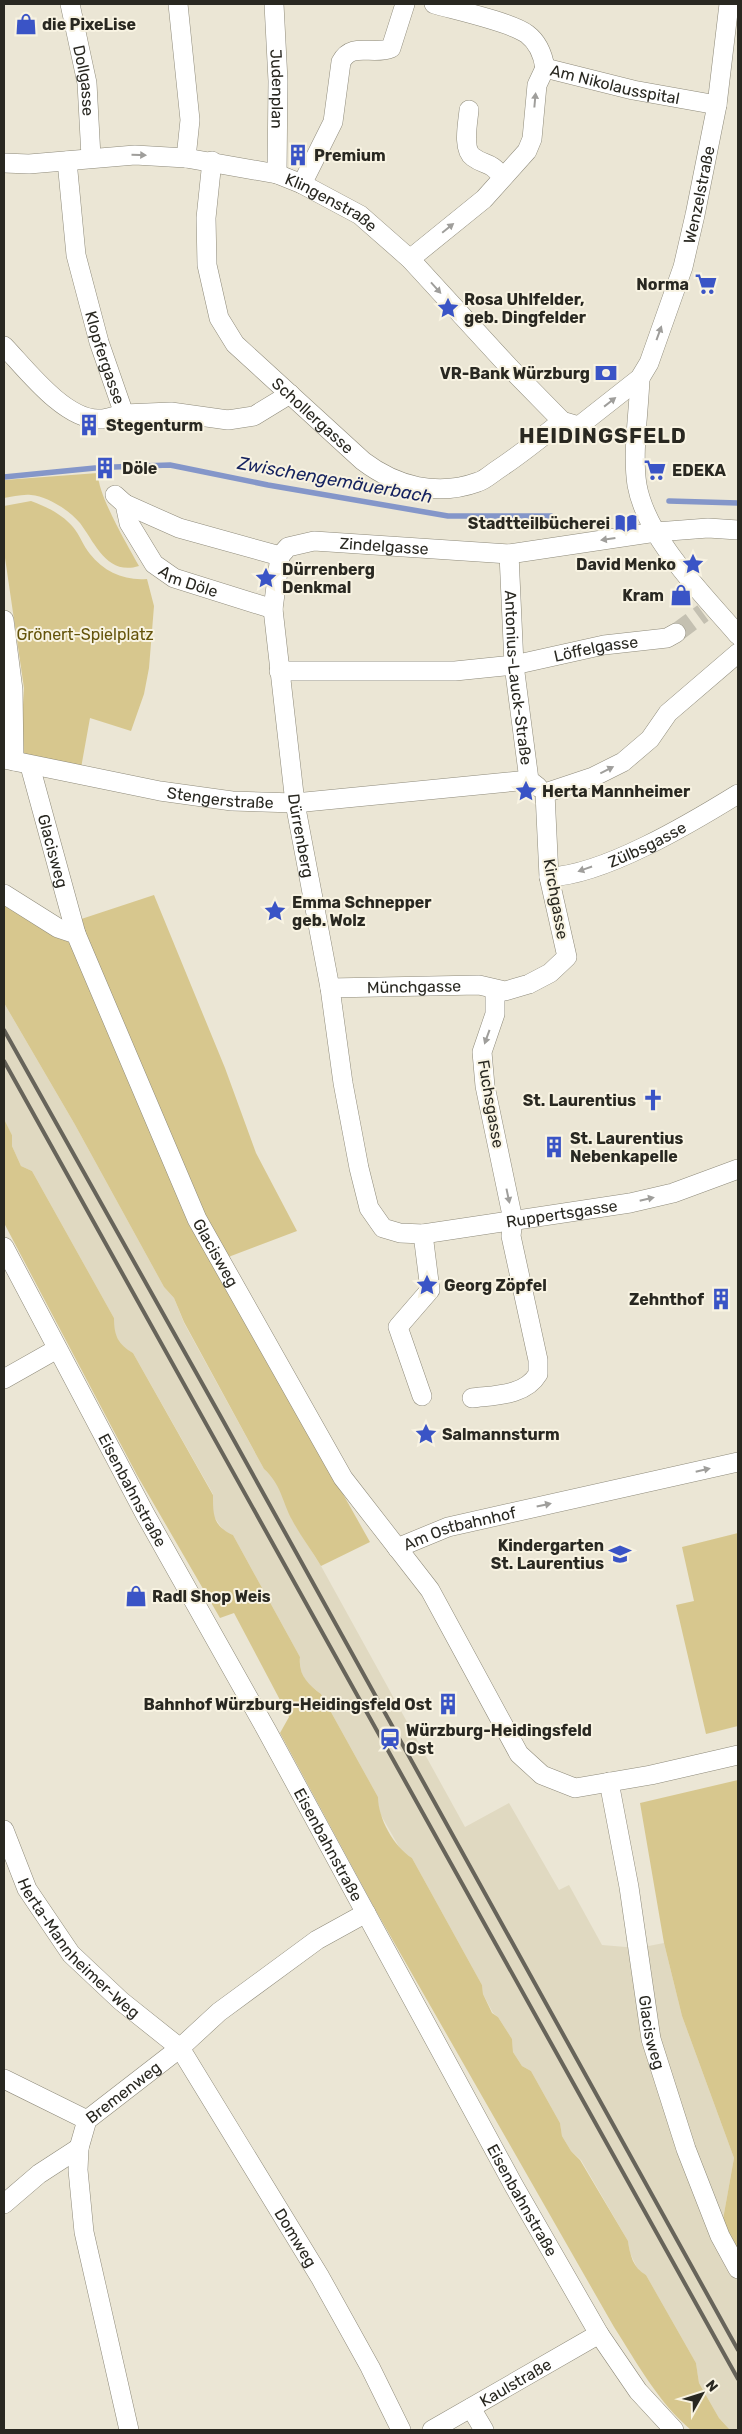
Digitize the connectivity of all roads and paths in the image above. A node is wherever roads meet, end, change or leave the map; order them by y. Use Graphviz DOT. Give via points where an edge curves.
graph roads {
  1 [pos="70,4"];
  2 [pos="178,4"];
  3 [pos="274,4"];
  4 [pos="404,4"];
  5 [pos="434,4"];
  6 [pos="730,4"];
  7 [pos="545,68"];
  8 [pos="729,81"];
  9 [pos="717,105"];
  10 [pos="468,110"];
  11 [pos="90,157"];
  12 [pos="186,158"];
  13 [pos="66,161"];
  14 [pos="212,161"];
  15 [pos="4,163"];
  16 [pos="277,174"];
  17 [pos="502,177"];
  18 [pos="302,184"];
  19 [pos="410,259"];
  20 [pos="4,346"];
  21 [pos="640,378"];
  22 [pos="290,394"];
  23 [pos="124,414"];
  24 [pos="570,423"];
  25 [pos="738,530"];
  26 [pos="656,532"];
  27 [pos="509,554"];
  28 [pos="280,556"];
  29 [pos="273,609"];
  30 [pos="4,620"];
  31 [pos="676,633"];
  32 [pos="738,636"];
  33 [pos="738,653"];
  34 [pos="514,665"];
  35 [pos="279,670"];
  36 [pos="16,762"];
  37 [pos="529,780"];
  38 [pos="545,793"];
  39 [pos="738,794"];
  40 [pos="296,803"];
  41 [pos="549,877"];
  42 [pos="4,894"];
  43 [pos="76,934"];
  44 [pos="330,988"];
  45 [pos="495,990"];
  46 [pos="738,1170"];
  47 [pos="513,1220"];
  48 [pos="383,1228"];
  49 [pos="423,1234"];
  50 [pos="4,1246"];
  51 [pos="57,1348"];
  52 [pos="4,1379"];
  53 [pos="422,1396"];
  54 [pos="472,1398"];
  55 [pos="738,1462"];
  56 [pos="397,1548"];
  57 [pos="738,1755"];
  58 [pos="609,1782"];
  59 [pos="4,1830"];
  60 [pos="366,1913"];
  61 [pos="180,2048"];
  62 [pos="4,2079"];
  63 [pos="87,2120"];
  64 [pos="79,2148"];
  65 [pos="4,2204"];
  66 [pos="738,2269"];
  67 [pos="599,2334"];
  68 [pos="471,2408"];
  69 [pos="129,2430"];
  70 [pos="401,2430"];
  71 [pos="432,2430"];
  72 [pos="484,2430"];
  73 [pos="674,2430"];
  1 -- 11 [label="street, Dollgasse" via="87,83"];
  2 -- 12 [label="street" via="190,120"];
  3 -- 16 [label="street, Judenplan" via="278,81"];
  4 -- 18 [label="street" via="391,48 384,51 357,50 345,55 341,62 333,122"];
  5 -- 7 [label="street" via="527,34 542,51"];
  6 -- 8 [label="street, Wenzelstraße"];
  7 -- 9 [label="street, Am Nikolausspital" via="633,90"];
  17 -- 7 [label="street, Am Nikolausspital, one-way" via="527,151 532,139 537,85"];
  8 -- 9 [label="street, Wenzelstraße"];
  21 -- 9 [label="street, Wenzelstraße, one-way" via="649,364 683,267"];
  10 -- 17 [label="street" via="467,148 472,156 495,167"];
  11 -- 12 [label="street, Klingenstraße, one-way"];
  11 -- 13 [label="street, Klingenstraße"];
  12 -- 14 [label="street, Klingenstraße"];
  13 -- 15 [label="street, Klingenstraße"];
  13 -- 23 [label="street, Klopfergasse" via="76,255 99,342"];
  14 -- 16 [label="street, Klingenstraße"];
  14 -- 22 [label="street, Schollergasse" via="206,218 207,265 220,318 235,344"];
  16 -- 18 [label="street, Klingenstraße"];
  19 -- 17 [label="street, Am Nikolausspital, one-way" via="484,199"];
  18 -- 19 [label="street, Klingenstraße" via="360,215"];
  19 -- 24 [label="street, Klingenstraße, one-way" via="510,368"];
  20 -- 23 [label="street" via="76,415 98,420"];
  24 -- 21 [label="street, Schollergasse, one-way"];
  21 -- 26 [label="street" via="637,482 646,513"];
  22 -- 23 [label="street, Klopfergasse" via="254,416 228,420 171,412"];
  22 -- 24 [label="street, Schollergasse" via="380,474 399,483 426,488 450,489 480,482"];
  25 -- 26 [label="street, Zindelgasse" via="708,528"];
  26 -- 27 [label="street, Zindelgasse, one-way"];
  26 -- 32 [label="street" via="708,609"];
  27 -- 28 [label="street, Zindelgasse" via="314,541 288,548"];
  27 -- 34 [label="street, Antonius-Lauck-Straße"];
  28 -- 29 [label="street, Dürrenberg"];
  28 -- 29 [label="street, Am Döle" via="180,528 120,500 129,523 154,564 174,578"];
  29 -- 35 [label="street, Dürrenberg"];
  30 -- 36 [label="street, Glacisweg" via="13,690"];
  31 -- 34 [label="street, Löffelgasse" via="668,638 604,645"];
  38 -- 33 [label="street, one-way" via="593,777 623,762 650,739 668,713"];
  34 -- 35 [label="street, Löffelgasse" via="455,671"];
  34 -- 37 [label="street, Antonius-Lauck-Straße"];
  35 -- 40 [label="street, Dürrenberg"];
  36 -- 40 [label="street, Stengerstraße" via="160,791 232,801"];
  36 -- 43 [label="street, Glacisweg"];
  37 -- 38 [label="street, Antonius-Lauck-Straße"];
  37 -- 40 [label="street, Stengerstraße"];
  38 -- 41 [label="street, Kirchgasse"];
  39 -- 41 [label="street, Zülbsgasse, one-way" via="619,858 566,876"];
  40 -- 44 [label="street, Dürrenberg"];
  41 -- 45 [label="street, Kirchgasse" via="567,957 550,973 530,984 505,991"];
  42 -- 43 [label="street" via="58,928"];
  43 -- 56 [label="street, Glacisweg" via="197,1219 344,1478"];
  44 -- 45 [label="street, Münchgasse" via="479,985"];
  44 -- 48 [label="street, Dürrenberg" via="343,1083 360,1168 369,1208"];
  45 -- 47 [label="street, Fuchsgasse, one-way" via="495,1014 482,1052 485,1086"];
  47 -- 46 [label="street, Ruppertsgasse, one-way" via="630,1203"];
  47 -- 49 [label="street, Ruppertsgasse"];
  47 -- 54 [label="street, Fuchsgasse" via="511,1236 538,1360 538,1374 527,1387 505,1394"];
  48 -- 49 [label="street, Ruppertsgasse"];
  49 -- 53 [label="street" via="430,1290 398,1327"];
  50 -- 51 [label="street, Eisenbahnstraße"];
  51 -- 52 [label="street"];
  51 -- 60 [label="street, Eisenbahnstraße"];
  56 -- 55 [label="street, Am Ostbahnhof, one-way" via="448,1527"];
  56 -- 58 [label="street, Am Ostbahnhof" via="430,1590 519,1754 542,1775 575,1788"];
  57 -- 58 [label="street, Am Ostbahnhof"];
  58 -- 66 [label="street, Glacisweg" via="629,1887 651,2040 686,2149 720,2236"];
  59 -- 61 [label="street, Herta-Mannheimer-Weg" via="27,1889 71,1954 121,2001"];
  60 -- 61 [label="street, Bremenweg" via="317,1940 219,2012"];
  60 -- 67 [label="street, Eisenbahnstraße" via="514,2186"];
  61 -- 63 [label="street, Bremenweg"];
  61 -- 70 [label="street, Domweg" via="320,2277"];
  62 -- 63 [label="street"];
  63 -- 64 [label="street, Bremenweg"];
  64 -- 65 [label="street" via="39,2174"];
  64 -- 69 [label="street, Bremenweg" via="84,2232"];
  67 -- 68 [label="street, Kaulstraße"];
  67 -- 73 [label="street, Eisenbahnstraße" via="638,2390"];
  68 -- 71 [label="street, Kaulstraße"];
  68 -- 72 [label="street"];
}
